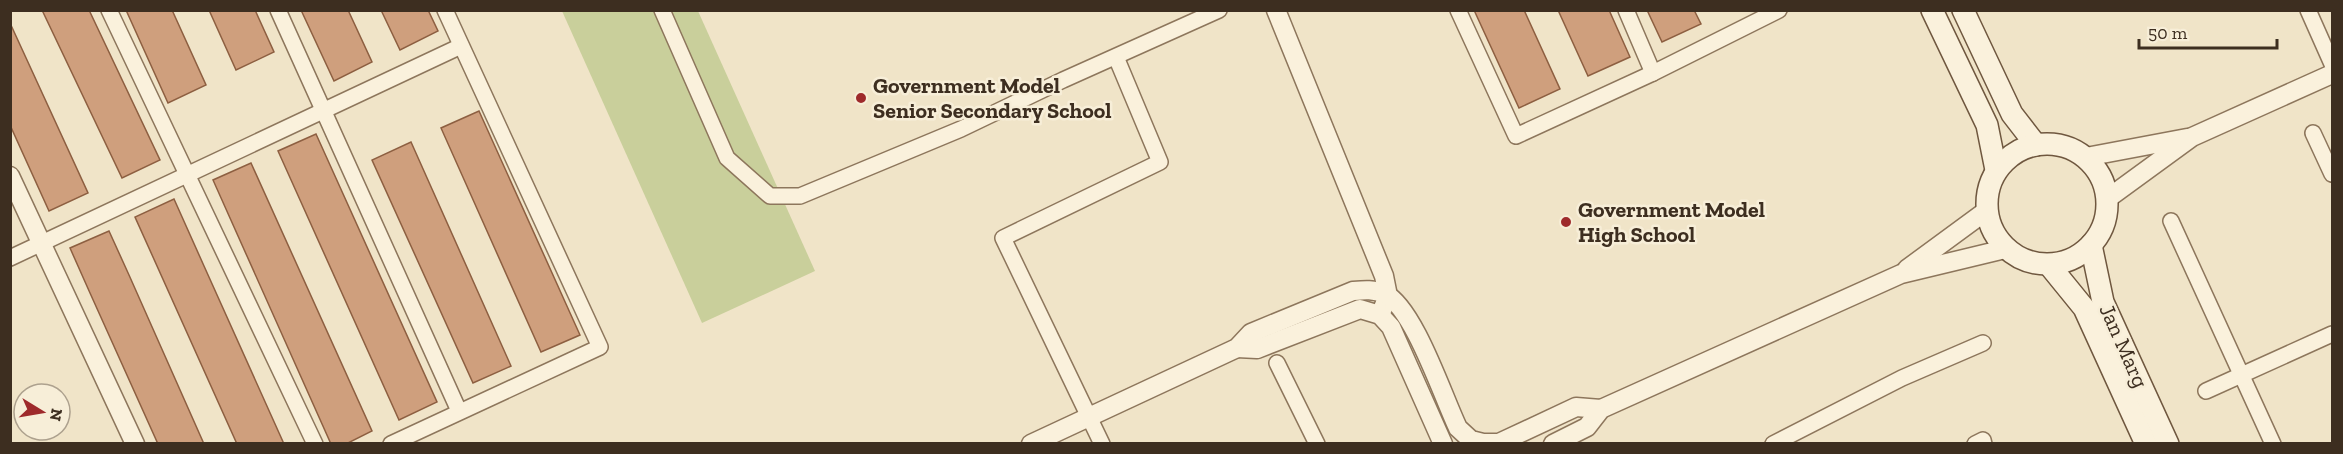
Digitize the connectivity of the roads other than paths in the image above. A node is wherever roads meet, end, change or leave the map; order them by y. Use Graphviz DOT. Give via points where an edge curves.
graph roads {
  1 [pos="109,10"];
  2 [pos="278,10"];
  3 [pos="445,10"];
  4 [pos="662,10"];
  5 [pos="1219,10"];
  6 [pos="1276,10"];
  7 [pos="1458,10"];
  8 [pos="1626,10"];
  9 [pos="1779,10"];
  10 [pos="1932,10"];
  11 [pos="1963,10"];
  12 [pos="2308,10"];
  13 [pos="461,46"];
  14 [pos="1116,57"];
  15 [pos="2332,64"];
  16 [pos="1653,72"];
  17 [pos="2332,74"];
  18 [pos="323,110"];
  19 [pos="2313,133"];
  20 [pos="2192,137"];
  21 [pos="2036,145"];
  22 [pos="2086,157"];
  23 [pos="1996,170"];
  24 [pos="2332,174"];
  25 [pos="10,176"];
  26 [pos="188,176"];
  27 [pos="2107,199"];
  28 [pos="1986,211"];
  29 [pos="2171,221"];
  30 [pos="42,243"];
  31 [pos="2091,245"];
  32 [pos="2005,249"];
  33 [pos="10,258"];
  34 [pos="2049,265"];
  35 [pos="1901,274"];
  36 [pos="1388,296"];
  37 [pos="1380,315"];
  38 [pos="2332,334"];
  39 [pos="1983,343"];
  40 [pos="1237,348"];
  41 [pos="1277,363"];
  42 [pos="2242,376"];
  43 [pos="2206,392"];
  44 [pos="1601,409"];
  45 [pos="459,411"];
  46 [pos="1090,417"];
  47 [pos="1471,442"];
  48 [pos="135,444"];
  49 [pos="315,444"];
  50 [pos="391,444"];
  51 [pos="1030,444"];
  52 [pos="1102,444"];
  53 [pos="1317,444"];
  54 [pos="1443,444"];
  55 [pos="1553,444"];
  56 [pos="1773,444"];
  57 [pos="2146,444"];
  58 [pos="2168,444"];
  59 [pos="2273,444"];
  1 -- 26 [label="street"];
  2 -- 18 [label="street"];
  3 -- 13 [label="street"];
  4 -- 14 [label="street" via="727,158 770,196 800,196 961,129"];
  5 -- 14 [label="street"];
  6 -- 36 [label="street" via="1384,276"];
  7 -- 16 [label="street" via="1516,136"];
  8 -- 16 [label="street"];
  9 -- 16 [label="street"];
  10 -- 23 [label="main road" via="1987,125"];
  11 -- 21 [label="main road" via="2012,114"];
  12 -- 15 [label="street"];
  13 -- 18 [label="street"];
  13 -- 45 [label="street" via="600,347"];
  14 -- 46 [label="street" via="1160,162 1003,238"];
  17 -- 20 [label="street"];
  18 -- 26 [label="street"];
  18 -- 45 [label="street"];
  19 -- 24 [label="street"];
  20 -- 22 [label="street"];
  20 -- 27 [label="street"];
  21 -- 22 [label="main road" via="2065,146"];
  21 -- 23 [label="main road" via="2018,150"];
  22 -- 27 [label="main road" via="2100,176"];
  23 -- 28 [label="main road" via="1988,186"];
  25 -- 30 [label="street"];
  26 -- 30 [label="street"];
  26 -- 49 [label="street"];
  27 -- 31 [label="main road" via="2104,223"];
  28 -- 32 [label="main road" via="1992,232"];
  28 -- 35 [label="street"];
  29 -- 42 [label="street"];
  30 -- 33 [label="street"];
  30 -- 48 [label="street"];
  31 -- 34 [label="main road" via="2074,258"];
  31 -- 58 [label="main road, Jan Marg" via="2103,302"];
  32 -- 34 [label="main road" via="2017,258"];
  32 -- 35 [label="street"];
  34 -- 57 [label="main road, Jan Marg" via="2084,308"];
  35 -- 44 [label="street"];
  36 -- 37 [label="street"];
  36 -- 40 [label="street" via="1353,291 1251,333"];
  36 -- 47 [label="street" via="1405,313 1458,428"];
  37 -- 40 [label="street" via="1359,309 1257,349"];
  37 -- 54 [label="street" via="1391,327"];
  38 -- 42 [label="street"];
  39 -- 56 [label="street" via="1902,378"];
  40 -- 46 [label="street"];
  41 -- 53 [label="street"];
  42 -- 43 [label="street"];
  42 -- 59 [label="street"];
  44 -- 47 [label="street" via="1576,407 1499,443"];
  44 -- 55 [label="street" via="1587,427"];
  45 -- 50 [label="street"];
  46 -- 51 [label="street"];
  46 -- 52 [label="street"];
}
